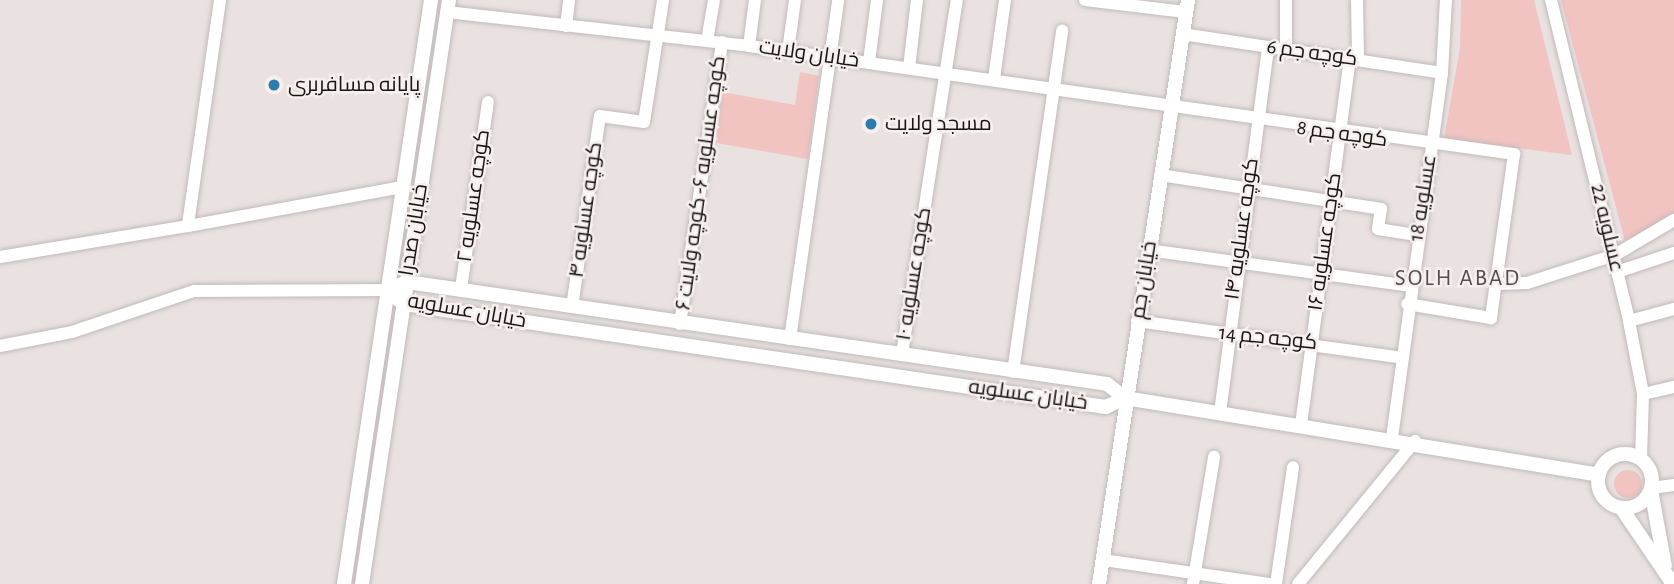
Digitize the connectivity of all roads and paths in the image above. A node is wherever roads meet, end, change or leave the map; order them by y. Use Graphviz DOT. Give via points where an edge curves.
graph roads {
  1 [pos="220,0"];
  2 [pos="431,0"];
  3 [pos="569,0"];
  4 [pos="663,0"];
  5 [pos="714,0"];
  6 [pos="755,0"];
  7 [pos="795,0"];
  8 [pos="838,0"];
  9 [pos="877,0"];
  10 [pos="917,0"];
  11 [pos="957,0"];
  12 [pos="1005,0"];
  13 [pos="1085,0"];
  14 [pos="1286,0"];
  15 [pos="1357,0"];
  16 [pos="1446,0"];
  17 [pos="1551,0"];
  18 [pos="448,6"];
  19 [pos="1186,6"];
  20 [pos="566,26"];
  21 [pos="1062,30"];
  22 [pos="1182,34"];
  23 [pos="658,37"];
  24 [pos="707,41"];
  25 [pos="722,43"];
  26 [pos="750,46"];
  27 [pos="1268,47"];
  28 [pos="1286,49"];
  29 [pos="788,51"];
  30 [pos="831,58"];
  31 [pos="1354,59"];
  32 [pos="869,62"];
  33 [pos="909,68"];
  34 [pos="421,69"];
  35 [pos="438,71"];
  36 [pos="1442,73"];
  37 [pos="947,74"];
  38 [pos="994,79"];
  39 [pos="1054,88"];
  40 [pos="488,102"];
  41 [pos="1171,106"];
  42 [pos="1257,123"];
  43 [pos="1340,133"];
  44 [pos="1431,146"];
  45 [pos="1160,174"];
  46 [pos="403,187"];
  47 [pos="1247,191"];
  48 [pos="1329,202"];
  49 [pos="1674,220"];
  50 [pos="188,226"];
  51 [pos="1417,235"];
  52 [pos="1149,250"];
  53 [pos="1674,253"];
  54 [pos="1615,255"];
  55 [pos="0,257"];
  56 [pos="1237,262"];
  57 [pos="1319,272"];
  58 [pos="1617,272"];
  59 [pos="407,282"];
  60 [pos="1496,284"];
  61 [pos="1409,286"];
  62 [pos="461,289"];
  63 [pos="388,290"];
  64 [pos="403,304"];
  65 [pos="1407,304"];
  66 [pos="572,307"];
  67 [pos="1674,309"];
  68 [pos="1137,321"];
  69 [pos="1629,321"];
  70 [pos="680,324"];
  71 [pos="1227,334"];
  72 [pos="790,339"];
  73 [pos="1312,341"];
  74 [pos="0,346"];
  75 [pos="902,354"];
  76 [pos="1398,357"];
  77 [pos="1013,372"];
  78 [pos="1674,387"];
  79 [pos="1643,394"];
  80 [pos="1125,398"];
  81 [pos="1220,412"];
  82 [pos="1301,425"];
  83 [pos="1392,438"];
  84 [pos="1415,442"];
  85 [pos="1214,457"];
  86 [pos="1641,459"];
  87 [pos="1293,467"];
  88 [pos="1599,475"];
  89 [pos="1674,485"];
  90 [pos="1651,489"];
  91 [pos="1622,509"];
  92 [pos="1668,544"];
  93 [pos="1102,560"];
  94 [pos="1194,579"];
  95 [pos="1671,580"];
  96 [pos="344,584"];
  97 [pos="362,584"];
  98 [pos="1099,584"];
  99 [pos="1270,584"];
  100 [pos="1276,584"];
  101 [pos="1298,584"];
  1 -- 50 [label="street"];
  2 -- 34 [label="street, خیابان صدرا"];
  3 -- 20 [label="street"];
  4 -- 23 [label="street"];
  5 -- 24 [label="street"];
  6 -- 26 [label="street"];
  7 -- 29 [label="street"];
  8 -- 30 [label="street"];
  9 -- 32 [label="street"];
  10 -- 33 [label="street"];
  11 -- 37 [label="street, کوچه عسلویه ۱۰"];
  12 -- 38 [label="street"];
  13 -- 19 [label="street"];
  14 -- 28 [label="street"];
  15 -- 31 [label="street, کوچه عسلویه ۱۶"];
  16 -- 36 [label="street, عسلویه 18"];
  17 -- 54 [label="street, عسلویه 22"];
  18 -- 20 [label="street, خیابان ولایت"];
  18 -- 35 [label="street, خیابان صدرا"];
  19 -- 22 [label="street, خیابان جم"];
  20 -- 23 [label="street, خیابان ولایت"];
  21 -- 39 [label="street"];
  22 -- 27 [label="street, کوچه جم 6"];
  22 -- 41 [label="street, خیابان جم"];
  23 -- 24 [label="street, خیابان ولایت"];
  23 -- 66 [label="street, کوچه عسلویه ۴" via="644,122 600,116"];
  24 -- 25 [label="street, خیابان ولایت"];
  25 -- 26 [label="street, خیابان ولایت"];
  25 -- 70 [label="street, کوچه عسلویه ۶- کوچه ولایت ۶"];
  26 -- 29 [label="street, خیابان ولایت"];
  27 -- 28 [label="street, کوچه جم 6"];
  27 -- 42 [label="street, کوچه عسلویه ۱۴"];
  28 -- 31 [label="street, کوچه جم 6"];
  29 -- 30 [label="street, خیابان ولایت"];
  30 -- 32 [label="street, خیابان ولایت"];
  30 -- 72 [label="street"];
  31 -- 36 [label="street, کوچه جم 6"];
  31 -- 43 [label="street, کوچه عسلویه ۱۶"];
  32 -- 33 [label="street, خیابان ولایت"];
  33 -- 37 [label="street, خیابان ولایت"];
  34 -- 35 [label="street"];
  34 -- 46 [label="street, خیابان صدرا"];
  35 -- 59 [label="street, خیابان صدرا"];
  36 -- 44 [label="street, عسلویه 18"];
  37 -- 38 [label="street, خیابان ولایت"];
  37 -- 75 [label="street, کوچه عسلویه ۱۰"];
  38 -- 39 [label="street, خیابان ولایت"];
  39 -- 41 [label="street, خیابان ولایت"];
  39 -- 77 [label="street"];
  40 -- 62 [label="street, کوچه عسلویه ۲"];
  41 -- 42 [label="street, کوچه جم 8"];
  41 -- 45 [label="street, خیابان جم"];
  42 -- 43 [label="street, کوچه جم 8"];
  42 -- 47 [label="street, کوچه عسلویه ۱۴"];
  43 -- 44 [label="street, کوچه جم 8"];
  43 -- 48 [label="street, کوچه عسلویه ۱۶"];
  44 -- 51 [label="street, عسلویه 18"];
  44 -- 60 [label="street, کوچه جم 8" via="1514,154"];
  45 -- 47 [label="street"];
  45 -- 52 [label="street, خیابان جم"];
  46 -- 50 [label="street"];
  46 -- 63 [label="street, خیابان صدرا"];
  47 -- 48 [label="street"];
  47 -- 56 [label="street, کوچه عسلویه ۱۴"];
  48 -- 51 [label="street" via="1381,209 1378,229"];
  48 -- 57 [label="street, کوچه عسلویه ۱۶"];
  49 -- 54 [label="street"];
  50 -- 55 [label="street"];
  51 -- 61 [label="street, عسلویه 18"];
  52 -- 56 [label="street"];
  52 -- 68 [label="street, خیابان جم"];
  53 -- 58 [label="street"];
  54 -- 58 [label="street, عسلویه 22"];
  54 -- 60 [label="street" via="1527,283"];
  56 -- 57 [label="street"];
  56 -- 71 [label="street, کوچه عسلویه ۱۴"];
  57 -- 61 [label="street"];
  57 -- 73 [label="street, کوچه عسلویه ۱۶"];
  58 -- 69 [label="street, عسلویه 22"];
  59 -- 62 [label="street, خیابان عسلویه"];
  59 -- 63 [label="street, خیابان عسلویه"];
  59 -- 64 [label="street, خیابان صدرا"];
  60 -- 65 [label="street" via="1490,318"];
  61 -- 65 [label="street, عسلویه 18"];
  62 -- 66 [label="street, خیابان عسلویه"];
  63 -- 64 [label="street, خیابان عسلویه"];
  63 -- 74 [label="street" via="194,292 72,332"];
  63 -- 96 [label="street, خیابان صدرا"];
  64 -- 80 [label="street, خیابان عسلویه" via="1106,407"];
  64 -- 97 [label="street, خیابان صدرا"];
  65 -- 76 [label="street, عسلویه 18"];
  66 -- 70 [label="street, خیابان عسلویه"];
  67 -- 69 [label="street"];
  68 -- 71 [label="street, کوچه جم 14"];
  68 -- 80 [label="street, خیابان جم"];
  69 -- 79 [label="street, عسلویه 22"];
  70 -- 72 [label="street, خیابان عسلویه"];
  71 -- 73 [label="street, کوچه جم 14"];
  71 -- 81 [label="street, کوچه عسلویه ۱۴"];
  72 -- 75 [label="street, خیابان عسلویه"];
  73 -- 76 [label="street, کوچه جم 14"];
  73 -- 82 [label="street, کوچه عسلویه ۱۶"];
  75 -- 77 [label="street, خیابان عسلویه"];
  76 -- 83 [label="street, عسلویه 18"];
  77 -- 80 [label="street, خیابان عسلویه" via="1107,384"];
  78 -- 79 [label="street"];
  79 -- 86 [label="street, عسلویه 22"];
  80 -- 81 [label="street, خیابان عسلویه"];
  80 -- 93 [label="street, خیابان جم"];
  81 -- 82 [label="street, خیابان عسلویه"];
  82 -- 83 [label="street, خیابان عسلویه"];
  83 -- 84 [label="street, خیابان عسلویه"];
  84 -- 88 [label="street, خیابان عسلویه"];
  84 -- 101 [label="street"];
  85 -- 94 [label="street"];
  86 -- 88 [label="street" via="1616,456"];
  86 -- 90 [label="street"];
  87 -- 100 [label="street"];
  88 -- 91 [label="street" via="1605,501"];
  89 -- 90 [label="street"];
  90 -- 91 [label="street" via="1640,505"];
  90 -- 92 [label="street"];
  91 -- 95 [label="street"];
  92 -- 95 [label="street"];
  93 -- 94 [label="street"];
  93 -- 98 [label="street, خیابان جم"];
  94 -- 99 [label="street"];
}
